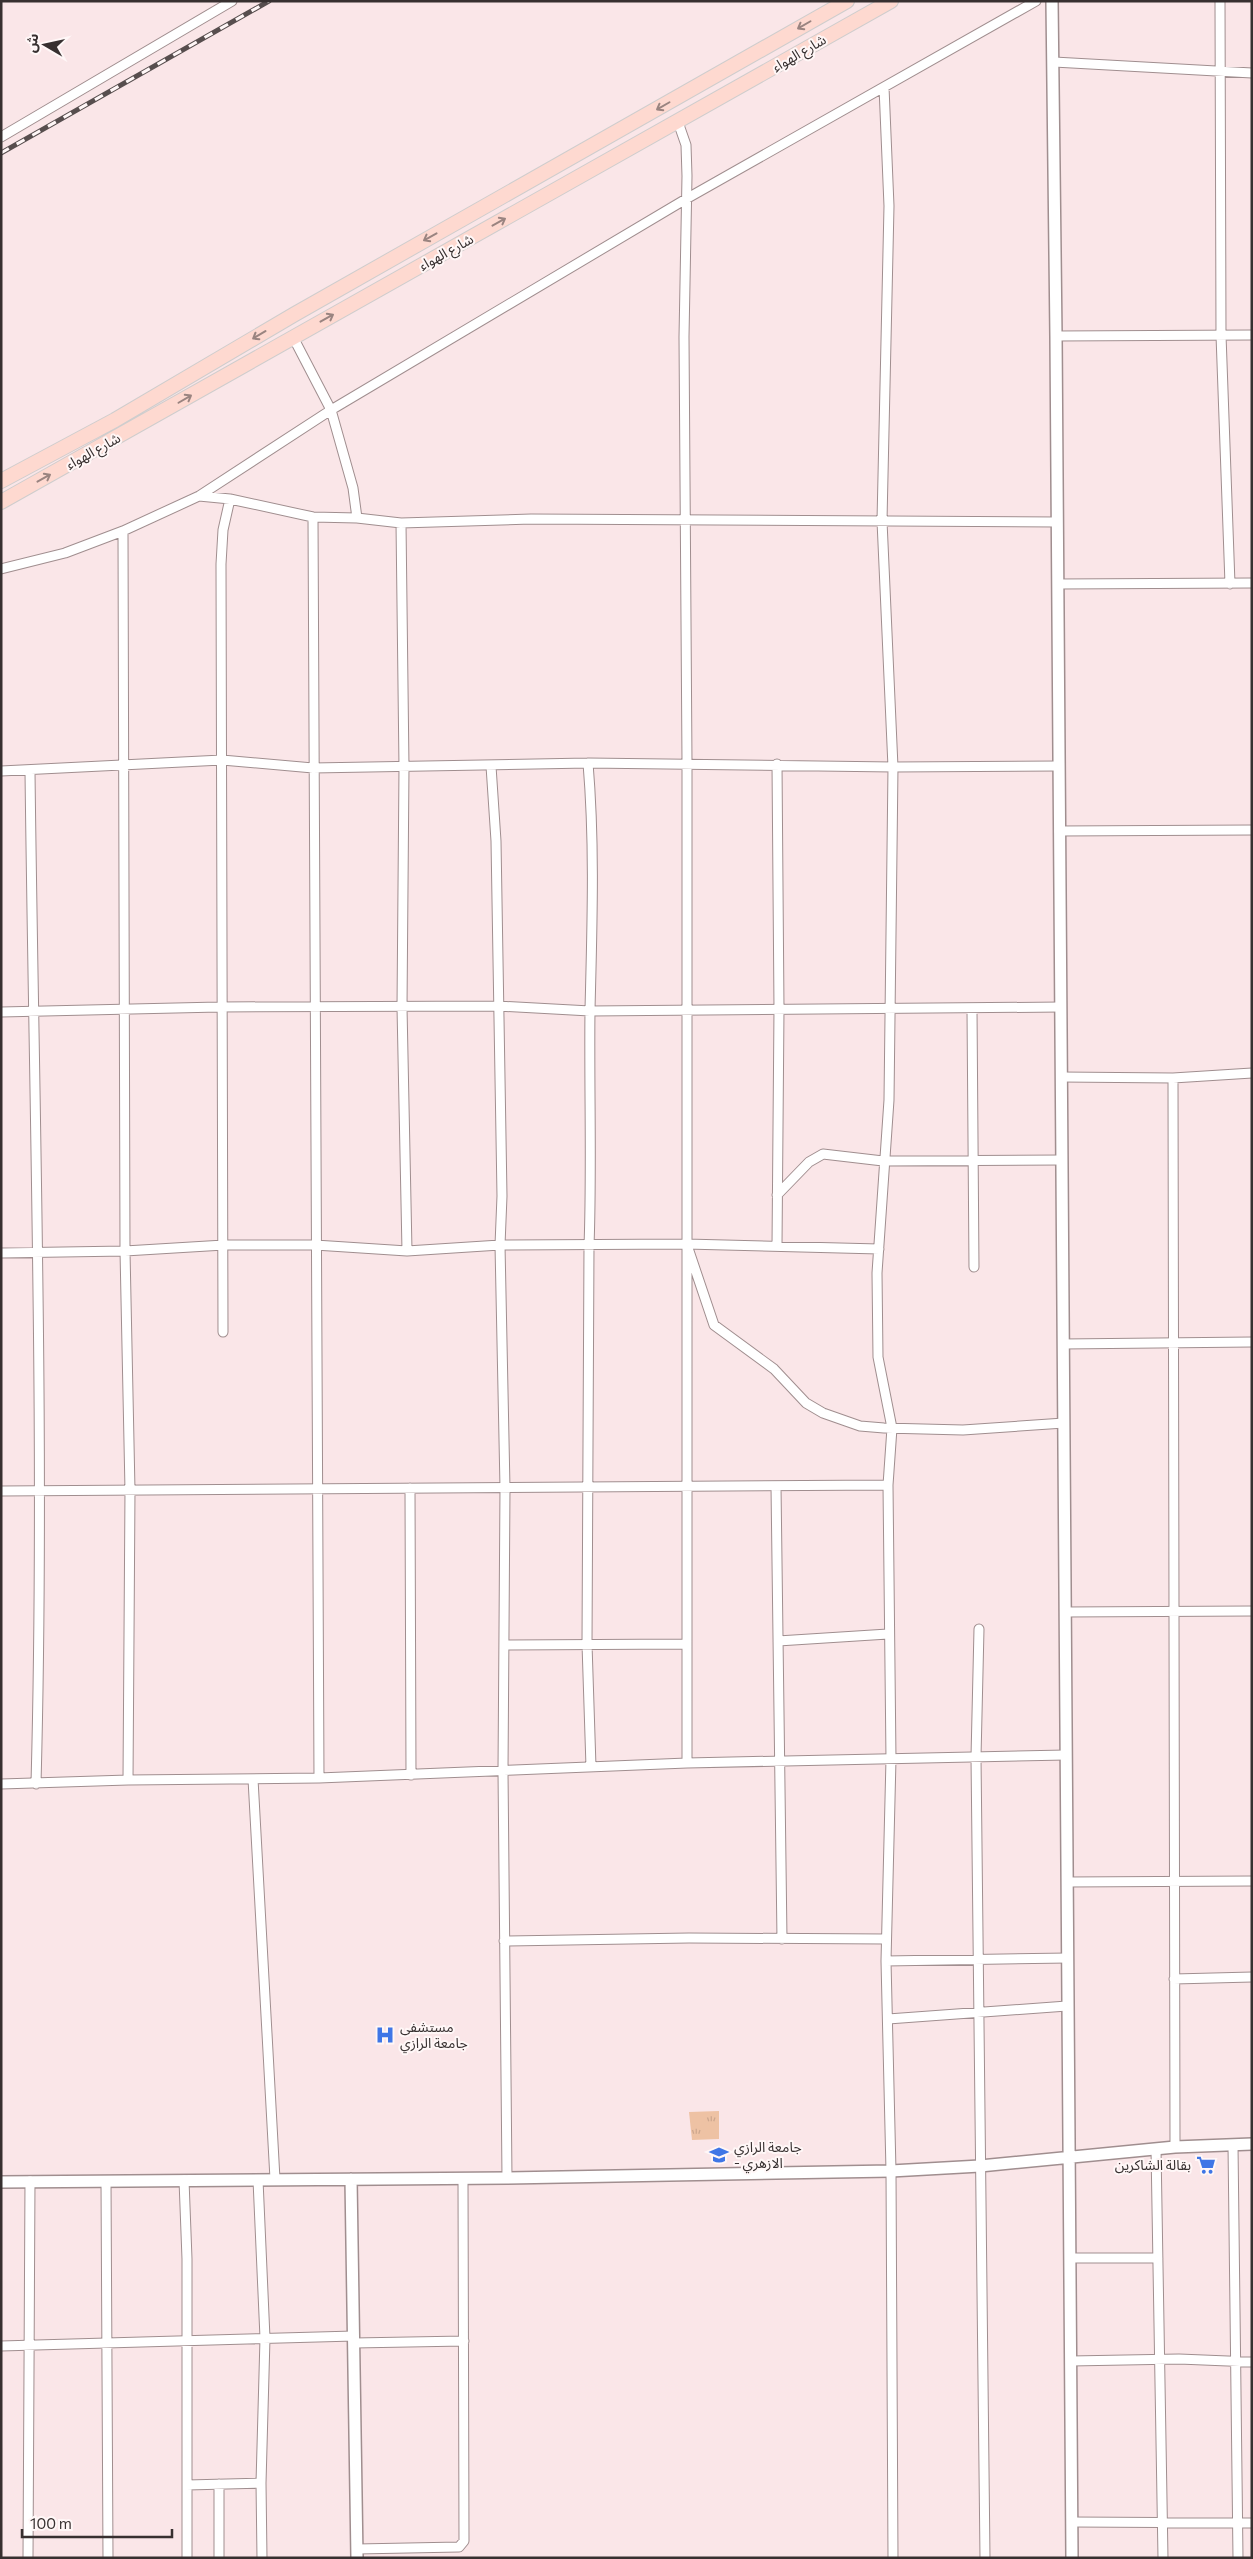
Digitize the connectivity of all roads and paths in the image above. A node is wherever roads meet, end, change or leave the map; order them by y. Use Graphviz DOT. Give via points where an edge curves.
graph roads {
  1 [pos="232,1"];
  2 [pos="847,1"];
  3 [pos="891,1"];
  4 [pos="1036,1"];
  5 [pos="1052,1"];
  6 [pos="1220,1"];
  7 [pos="1054,62"];
  8 [pos="1220,73"];
  9 [pos="1252,73"];
  10 [pos="884,87"];
  11 [pos="678,122"];
  12 [pos="1,137"];
  13 [pos="686,198"];
  14 [pos="1221,335"];
  15 [pos="1252,335"];
  16 [pos="1056,336"];
  17 [pos="293,337"];
  18 [pos="331,410"];
  19 [pos="1,481"];
  20 [pos="199,496"];
  21 [pos="230,499"];
  22 [pos="1,502"];
  23 [pos="313,517"];
  24 [pos="356,518"];
  25 [pos="686,520"];
  26 [pos="882,521"];
  27 [pos="1057,522"];
  28 [pos="401,523"];
  29 [pos="123,531"];
  30 [pos="1,570"];
  31 [pos="1058,584"];
  32 [pos="1230,584"];
  33 [pos="1252,584"];
  34 [pos="222,760"];
  35 [pos="687,762"];
  36 [pos="588,763"];
  37 [pos="777,764"];
  38 [pos="124,766"];
  39 [pos="491,766"];
  40 [pos="1059,766"];
  41 [pos="404,767"];
  42 [pos="893,767"];
  43 [pos="313,768"];
  44 [pos="1,771"];
  45 [pos="30,771"];
  46 [pos="1059,830"];
  47 [pos="1252,830"];
  48 [pos="498,1006"];
  49 [pos="222,1007"];
  50 [pos="314,1007"];
  51 [pos="402,1007"];
  52 [pos="1061,1007"];
  53 [pos="125,1008"];
  54 [pos="779,1009"];
  55 [pos="890,1009"];
  56 [pos="972,1009"];
  57 [pos="33,1010"];
  58 [pos="686,1010"];
  59 [pos="590,1011"];
  60 [pos="1,1012"];
  61 [pos="1252,1073"];
  62 [pos="1061,1077"];
  63 [pos="1173,1078"];
  64 [pos="974,1160"];
  65 [pos="1062,1160"];
  66 [pos="884,1161"];
  67 [pos="777,1195"];
  68 [pos="686,1244"];
  69 [pos="224,1245"];
  70 [pos="315,1245"];
  71 [pos="500,1245"];
  72 [pos="589,1246"];
  73 [pos="777,1246"];
  74 [pos="879,1249"];
  75 [pos="125,1251"];
  76 [pos="407,1251"];
  77 [pos="36,1252"];
  78 [pos="1,1253"];
  79 [pos="974,1267"];
  80 [pos="223,1332"];
  81 [pos="1252,1342"];
  82 [pos="1173,1343"];
  83 [pos="1063,1344"];
  84 [pos="1064,1423"];
  85 [pos="892,1428"];
  86 [pos="888,1485"];
  87 [pos="686,1486"];
  88 [pos="776,1486"];
  89 [pos="588,1487"];
  90 [pos="410,1488"];
  91 [pos="506,1488"];
  92 [pos="317,1489"];
  93 [pos="130,1490"];
  94 [pos="1,1491"];
  95 [pos="39,1491"];
  96 [pos="1174,1611"];
  97 [pos="1252,1611"];
  98 [pos="1065,1612"];
  99 [pos="979,1629"];
  100 [pos="888,1634"];
  101 [pos="778,1641"];
  102 [pos="587,1644"];
  103 [pos="686,1644"];
  104 [pos="505,1645"];
  105 [pos="1066,1755"];
  106 [pos="976,1756"];
  107 [pos="891,1759"];
  108 [pos="781,1761"];
  109 [pos="687,1762"];
  110 [pos="591,1767"];
  111 [pos="503,1772"];
  112 [pos="411,1775"];
  113 [pos="319,1778"];
  114 [pos="253,1779"];
  115 [pos="128,1780"];
  116 [pos="1,1784"];
  117 [pos="36,1784"];
  118 [pos="1252,1881"];
  119 [pos="1067,1882"];
  120 [pos="1174,1882"];
  121 [pos="782,1939"];
  122 [pos="886,1939"];
  123 [pos="504,1941"];
  124 [pos="1068,1958"];
  125 [pos="886,1960"];
  126 [pos="979,1960"];
  127 [pos="1252,1977"];
  128 [pos="1174,1979"];
  129 [pos="1067,2006"];
  130 [pos="979,2011"];
  131 [pos="888,2019"];
  132 [pos="1252,2144"];
  133 [pos="1233,2145"];
  134 [pos="1174,2147"];
  135 [pos="1156,2149"];
  136 [pos="1069,2156"];
  137 [pos="980,2166"];
  138 [pos="891,2171"];
  139 [pos="463,2178"];
  140 [pos="507,2178"];
  141 [pos="275,2179"];
  142 [pos="352,2179"];
  143 [pos="184,2180"];
  144 [pos="258,2180"];
  145 [pos="30,2181"];
  146 [pos="106,2181"];
  147 [pos="1,2182"];
  148 [pos="1070,2258"];
  149 [pos="1158,2258"];
  150 [pos="265,2338"];
  151 [pos="354,2339"];
  152 [pos="187,2340"];
  153 [pos="464,2341"];
  154 [pos="107,2343"];
  155 [pos="1,2346"];
  156 [pos="27,2346"];
  157 [pos="1161,2359"];
  158 [pos="1071,2361"];
  159 [pos="1234,2362"];
  160 [pos="1252,2362"];
  161 [pos="261,2483"];
  162 [pos="187,2484"];
  163 [pos="219,2484"];
  164 [pos="1072,2522"];
  165 [pos="1163,2522"];
  166 [pos="1252,2523"];
  167 [pos="1238,2524"];
  168 [pos="357,2553"];
  169 [pos="28,2558"];
  170 [pos="108,2558"];
  171 [pos="187,2558"];
  172 [pos="219,2558"];
  173 [pos="262,2558"];
  174 [pos="893,2558"];
  175 [pos="985,2558"];
  176 [pos="1072,2558"];
  177 [pos="1163,2558"];
  178 [pos="1238,2558"];
  1 -- 12 [label="street"];
  2 -- 19 [label="main road, شارع الهواء, one-way" via="319,300 115,420"];
  3 -- 11 [label="main road, شارع الهواء"];
  4 -- 10 [label="street"];
  5 -- 7 [label="street"];
  6 -- 8 [label="street"];
  7 -- 8 [label="street"];
  7 -- 16 [label="street"];
  8 -- 9 [label="street"];
  8 -- 14 [label="street"];
  10 -- 13 [label="street"];
  10 -- 26 [label="street" via="888,206"];
  11 -- 13 [label="street" via="686,145"];
  17 -- 11 [label="main road, شارع الهواء, one-way"];
  13 -- 18 [label="street"];
  13 -- 25 [label="street"];
  14 -- 15 [label="street"];
  14 -- 16 [label="street"];
  14 -- 32 [label="street"];
  16 -- 27 [label="street"];
  17 -- 18 [label="street"];
  22 -- 17 [label="main road, شارع الهواء, one-way"];
  18 -- 20 [label="street"];
  18 -- 24 [label="street" via="353,488"];
  20 -- 21 [label="street"];
  20 -- 29 [label="street"];
  21 -- 23 [label="street"];
  21 -- 34 [label="street" via="223,530 221,564"];
  23 -- 24 [label="street"];
  23 -- 43 [label="street"];
  24 -- 28 [label="street"];
  25 -- 26 [label="street"];
  25 -- 28 [label="street" via="531,519"];
  25 -- 35 [label="street"];
  26 -- 27 [label="street"];
  26 -- 42 [label="street"];
  27 -- 31 [label="street"];
  28 -- 41 [label="street"];
  29 -- 30 [label="street" via="65,553"];
  29 -- 38 [label="street"];
  31 -- 32 [label="street"];
  31 -- 40 [label="street"];
  32 -- 33 [label="street"];
  34 -- 38 [label="street"];
  34 -- 43 [label="street"];
  34 -- 49 [label="street"];
  35 -- 36 [label="street"];
  35 -- 37 [label="street"];
  35 -- 58 [label="street"];
  36 -- 39 [label="street"];
  36 -- 59 [label="street" via="594,887"];
  37 -- 42 [label="street"];
  37 -- 54 [label="street"];
  38 -- 45 [label="street"];
  38 -- 53 [label="street"];
  39 -- 41 [label="street"];
  39 -- 48 [label="street" via="496,841"];
  40 -- 42 [label="street"];
  40 -- 46 [label="street"];
  41 -- 43 [label="street"];
  41 -- 51 [label="street"];
  42 -- 55 [label="street"];
  43 -- 50 [label="street"];
  44 -- 45 [label="street"];
  45 -- 57 [label="street"];
  46 -- 47 [label="street"];
  46 -- 52 [label="street"];
  48 -- 51 [label="street"];
  48 -- 59 [label="street"];
  48 -- 71 [label="street"];
  49 -- 50 [label="street"];
  49 -- 53 [label="street"];
  49 -- 69 [label="street"];
  50 -- 51 [label="street"];
  50 -- 70 [label="street"];
  51 -- 76 [label="street"];
  52 -- 56 [label="street"];
  52 -- 62 [label="street"];
  53 -- 57 [label="street"];
  53 -- 75 [label="street"];
  54 -- 55 [label="street"];
  54 -- 58 [label="street"];
  54 -- 67 [label="street"];
  55 -- 56 [label="street"];
  55 -- 66 [label="street" via="889,1100"];
  56 -- 64 [label="street"];
  57 -- 60 [label="street"];
  57 -- 77 [label="street"];
  58 -- 59 [label="street"];
  58 -- 68 [label="street"];
  59 -- 72 [label="street" via="592,1181"];
  61 -- 63 [label="street"];
  62 -- 63 [label="street"];
  62 -- 65 [label="street"];
  63 -- 82 [label="street"];
  64 -- 65 [label="street"];
  64 -- 66 [label="street"];
  64 -- 79 [label="street"];
  65 -- 83 [label="street"];
  66 -- 67 [label="street" via="823,1154 809,1162"];
  66 -- 74 [label="street"];
  67 -- 73 [label="street"];
  68 -- 72 [label="street"];
  68 -- 73 [label="street"];
  68 -- 85 [label="street" via="714,1325 774,1370 806,1403 823,1413 860,1426"];
  68 -- 87 [label="street"];
  69 -- 70 [label="street"];
  69 -- 75 [label="street"];
  69 -- 80 [label="street"];
  70 -- 76 [label="street"];
  70 -- 92 [label="street"];
  71 -- 72 [label="street"];
  71 -- 76 [label="street"];
  71 -- 91 [label="street"];
  72 -- 89 [label="street"];
  73 -- 74 [label="street"];
  74 -- 85 [label="street" via="878,1357"];
  75 -- 77 [label="street"];
  75 -- 93 [label="street"];
  77 -- 78 [label="street"];
  77 -- 95 [label="street"];
  81 -- 82 [label="street"];
  82 -- 83 [label="street"];
  82 -- 96 [label="street"];
  83 -- 84 [label="street"];
  84 -- 85 [label="street" via="962,1430"];
  84 -- 98 [label="street"];
  85 -- 86 [label="street"];
  86 -- 88 [label="street"];
  86 -- 100 [label="street"];
  87 -- 88 [label="street"];
  87 -- 89 [label="street"];
  87 -- 103 [label="street"];
  88 -- 101 [label="street"];
  89 -- 91 [label="street"];
  89 -- 102 [label="street"];
  90 -- 91 [label="street"];
  90 -- 92 [label="street"];
  90 -- 112 [label="street"];
  91 -- 104 [label="street"];
  92 -- 93 [label="street"];
  92 -- 113 [label="street"];
  93 -- 95 [label="street"];
  93 -- 115 [label="street"];
  94 -- 95 [label="street"];
  95 -- 117 [label="street"];
  96 -- 97 [label="street"];
  96 -- 98 [label="street"];
  96 -- 120 [label="street"];
  98 -- 105 [label="street"];
  99 -- 106 [label="street"];
  100 -- 101 [label="street"];
  100 -- 107 [label="street"];
  101 -- 108 [label="street"];
  102 -- 103 [label="street"];
  102 -- 104 [label="street"];
  102 -- 110 [label="street"];
  103 -- 109 [label="street"];
  104 -- 111 [label="street"];
  105 -- 106 [label="street"];
  105 -- 119 [label="street"];
  106 -- 107 [label="street"];
  106 -- 126 [label="street"];
  107 -- 108 [label="street"];
  107 -- 122 [label="street"];
  108 -- 109 [label="street"];
  108 -- 121 [label="street"];
  109 -- 110 [label="street"];
  110 -- 111 [label="street"];
  111 -- 112 [label="street"];
  111 -- 123 [label="street"];
  112 -- 113 [label="street"];
  113 -- 114 [label="street"];
  114 -- 115 [label="street"];
  114 -- 141 [label="street"];
  115 -- 117 [label="street"];
  116 -- 117 [label="street"];
  118 -- 120 [label="street"];
  119 -- 120 [label="street"];
  119 -- 124 [label="street"];
  120 -- 128 [label="street"];
  121 -- 122 [label="street"];
  121 -- 123 [label="street"];
  122 -- 125 [label="street"];
  123 -- 140 [label="street"];
  124 -- 126 [label="street"];
  124 -- 129 [label="street"];
  125 -- 126 [label="street"];
  125 -- 131 [label="street"];
  126 -- 130 [label="street"];
  127 -- 128 [label="street"];
  128 -- 134 [label="street"];
  129 -- 130 [label="street"];
  129 -- 136 [label="street"];
  130 -- 131 [label="street"];
  130 -- 137 [label="street"];
  131 -- 138 [label="street"];
  132 -- 133 [label="street"];
  133 -- 134 [label="street"];
  133 -- 159 [label="street"];
  134 -- 135 [label="street"];
  135 -- 136 [label="street"];
  135 -- 149 [label="street"];
  136 -- 137 [label="street"];
  136 -- 148 [label="street"];
  137 -- 138 [label="street"];
  137 -- 175 [label="street"];
  138 -- 140 [label="street"];
  138 -- 174 [label="street"];
  139 -- 140 [label="street"];
  139 -- 142 [label="street"];
  139 -- 153 [label="street"];
  141 -- 142 [label="street"];
  141 -- 144 [label="street"];
  142 -- 151 [label="street"];
  143 -- 144 [label="street"];
  143 -- 146 [label="street"];
  143 -- 152 [label="street"];
  144 -- 150 [label="street"];
  145 -- 146 [label="street"];
  145 -- 147 [label="street"];
  145 -- 156 [label="street"];
  146 -- 154 [label="street"];
  148 -- 149 [label="street"];
  148 -- 158 [label="street"];
  149 -- 157 [label="street"];
  150 -- 151 [label="street"];
  150 -- 152 [label="street"];
  150 -- 161 [label="street"];
  151 -- 153 [label="street"];
  151 -- 168 [label="street"];
  152 -- 154 [label="street"];
  152 -- 162 [label="street"];
  153 -- 168 [label="street" via="464,2541 458,2547"];
  154 -- 156 [label="street"];
  154 -- 170 [label="street"];
  155 -- 156 [label="street"];
  156 -- 169 [label="street"];
  157 -- 158 [label="street"];
  157 -- 159 [label="street"];
  157 -- 165 [label="street"];
  158 -- 164 [label="street"];
  159 -- 160 [label="street"];
  159 -- 167 [label="street"];
  161 -- 163 [label="street"];
  161 -- 173 [label="street"];
  162 -- 163 [label="street"];
  162 -- 171 [label="street"];
  163 -- 172 [label="street"];
  164 -- 165 [label="street"];
  164 -- 176 [label="street"];
  165 -- 167 [label="street"];
  165 -- 177 [label="street"];
  166 -- 167 [label="street"];
  167 -- 178 [label="street"];
}
